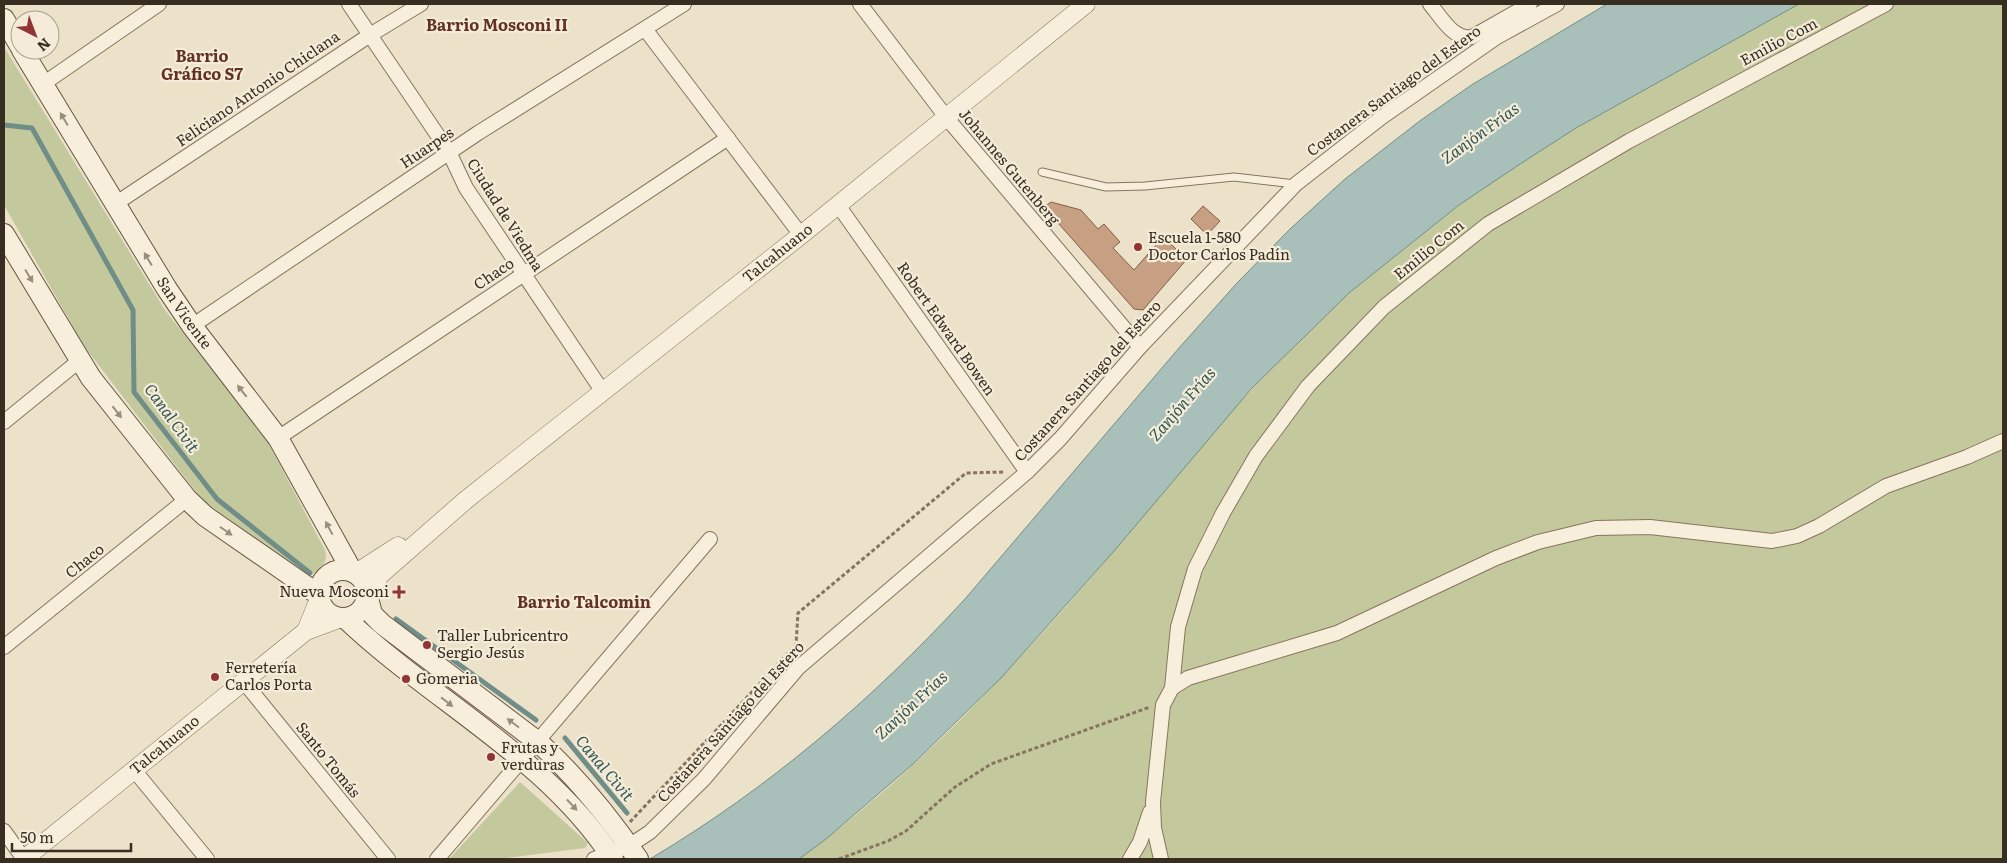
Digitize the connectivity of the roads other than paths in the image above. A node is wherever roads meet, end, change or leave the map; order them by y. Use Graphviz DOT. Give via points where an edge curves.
graph roads {
  1 [pos="159,4"];
  2 [pos="349,4"];
  3 [pos="421,4"];
  4 [pos="684,4"];
  5 [pos="860,4"];
  6 [pos="1084,4"];
  7 [pos="1430,4"];
  8 [pos="1530,4"];
  9 [pos="1557,4"];
  10 [pos="1886,4"];
  11 [pos="645,29"];
  12 [pos="370,35"];
  13 [pos="28,60"];
  14 [pos="43,84"];
  15 [pos="946,117"];
  16 [pos="728,138"];
  17 [pos="449,152"];
  18 [pos="1042,172"];
  19 [pos="1296,184"];
  20 [pos="115,204"];
  21 [pos="838,205"];
  22 [pos="4,234"];
  23 [pos="801,235"];
  24 [pos="523,274"];
  25 [pos="192,326"];
  26 [pos="1140,347"];
  27 [pos="79,361"];
  28 [pos="603,392"];
  29 [pos="4,422"];
  30 [pos="278,438"];
  31 [pos="2003,441"];
  32 [pos="1028,472"];
  33 [pos="187,499"];
  34 [pos="467,499"];
  35 [pos="710,539"];
  36 [pos="354,572"];
  37 [pos="319,597"];
  38 [pos="368,597"];
  39 [pos="343,618"];
  40 [pos="306,632"];
  41 [pos="4,647"];
  42 [pos="244,682"];
  43 [pos="1172,688"];
  44 [pos="538,742"];
  45 [pos="522,760"];
  46 [pos="134,770"];
  47 [pos="1153,802"];
  48 [pos="4,831"];
  49 [pos="633,853"];
  50 [pos="606,857"];
  51 [pos="24,859"];
  52 [pos="207,859"];
  53 [pos="388,859"];
  54 [pos="437,859"];
  55 [pos="1130,859"];
  56 [pos="1162,859"];
  1 -- 14 [label="street"];
  2 -- 12 [label="street, Ciudad de Viedma"];
  3 -- 12 [label="street, Feliciano Antonio Chiclana"];
  4 -- 11 [label="street, Huarpes"];
  5 -- 15 [label="street, Johannes Gutenberg"];
  6 -- 15 [label="street, Talcahuano"];
  7 -- 8 [label="street, Costanera Santiago del Estero" via="1456,34 1464,38 1472,37"];
  9 -- 19 [label="street, Costanera Santiago del Estero" via="1497,37 1382,116"];
  10 -- 43 [label="street, Emilio Com" via="1629,141 1488,224 1384,307 1308,386 1256,456 1223,513 1195,569 1178,627"];
  11 -- 16 [label="street"];
  11 -- 17 [label="street, Huarpes"];
  12 -- 17 [label="street, Ciudad de Viedma"];
  12 -- 20 [label="street, Feliciano Antonio Chiclana"];
  13 -- 14 [label="main road, San Vicente"];
  20 -- 14 [label="main road, San Vicente, one-way"];
  15 -- 21 [label="street, Talcahuano"];
  15 -- 26 [label="street, Johannes Gutenberg"];
  16 -- 23 [label="street"];
  16 -- 24 [label="street, Chaco"];
  17 -- 24 [label="street, Ciudad de Viedma" via="466,188"];
  17 -- 25 [label="street, Huarpes"];
  18 -- 19 [label="lane" via="1106,187 1234,177"];
  19 -- 26 [label="street, Costanera Santiago del Estero"];
  25 -- 20 [label="main road, San Vicente, one-way"];
  21 -- 23 [label="street, Talcahuano"];
  21 -- 32 [label="street, Robert Edward Bowen"];
  22 -- 27 [label="main road, one-way"];
  23 -- 28 [label="street, Talcahuano"];
  24 -- 28 [label="street, Ciudad de Viedma"];
  24 -- 30 [label="street, Chaco"];
  30 -- 25 [label="main road, San Vicente, one-way"];
  26 -- 32 [label="street, Costanera Santiago del Estero"];
  27 -- 29 [label="street"];
  27 -- 33 [label="main road, one-way"];
  28 -- 34 [label="street, Talcahuano"];
  36 -- 30 [label="main road, San Vicente, one-way"];
  31 -- 43 [label="street" via="1967,458 1886,486 1797,536 1772,541 1628,526 1596,528 1538,542 1496,558 1337,633 1218,667"];
  32 -- 49 [label="street, Costanera Santiago del Estero" via="798,668 684,800"];
  33 -- 37 [label="main road, one-way" via="205,516"];
  33 -- 41 [label="street, Chaco"];
  34 -- 36 [label="street, Talcahuano"];
  34 -- 38 [label="street, Talcahuano" via="380,575"];
  35 -- 44 [label="street"];
  36 -- 37 [label="main road" via="336,570 329,574 320,587"];
  36 -- 38 [label="main road" via="365,582"];
  37 -- 39 [label="main road" via="327,612"];
  37 -- 40 [label="street, Talcahuano"];
  38 -- 39 [label="main road" via="360,612"];
  44 -- 38 [label="main road, one-way" via="382,624 372,614"];
  39 -- 40 [label="street, Talcahuano"];
  39 -- 45 [label="main road, one-way"];
  40 -- 42 [label="street, Talcahuano"];
  42 -- 46 [label="street, Talcahuano"];
  42 -- 53 [label="street, Santo Tomás"];
  43 -- 47 [label="street" via="1164,701"];
  44 -- 45 [label="street"];
  44 -- 49 [label="main road" via="576,780"];
  45 -- 50 [label="main road, one-way" via="576,809"];
  45 -- 54 [label="street"];
  46 -- 51 [label="street, Talcahuano"];
  46 -- 52 [label="street"];
  47 -- 55 [label="street" via="1140,842"];
  47 -- 56 [label="street" via="1154,828"];
  48 -- 51 [label="street"];
  49 -- 50 [label="street, Costanera Santiago del Estero"];
}
